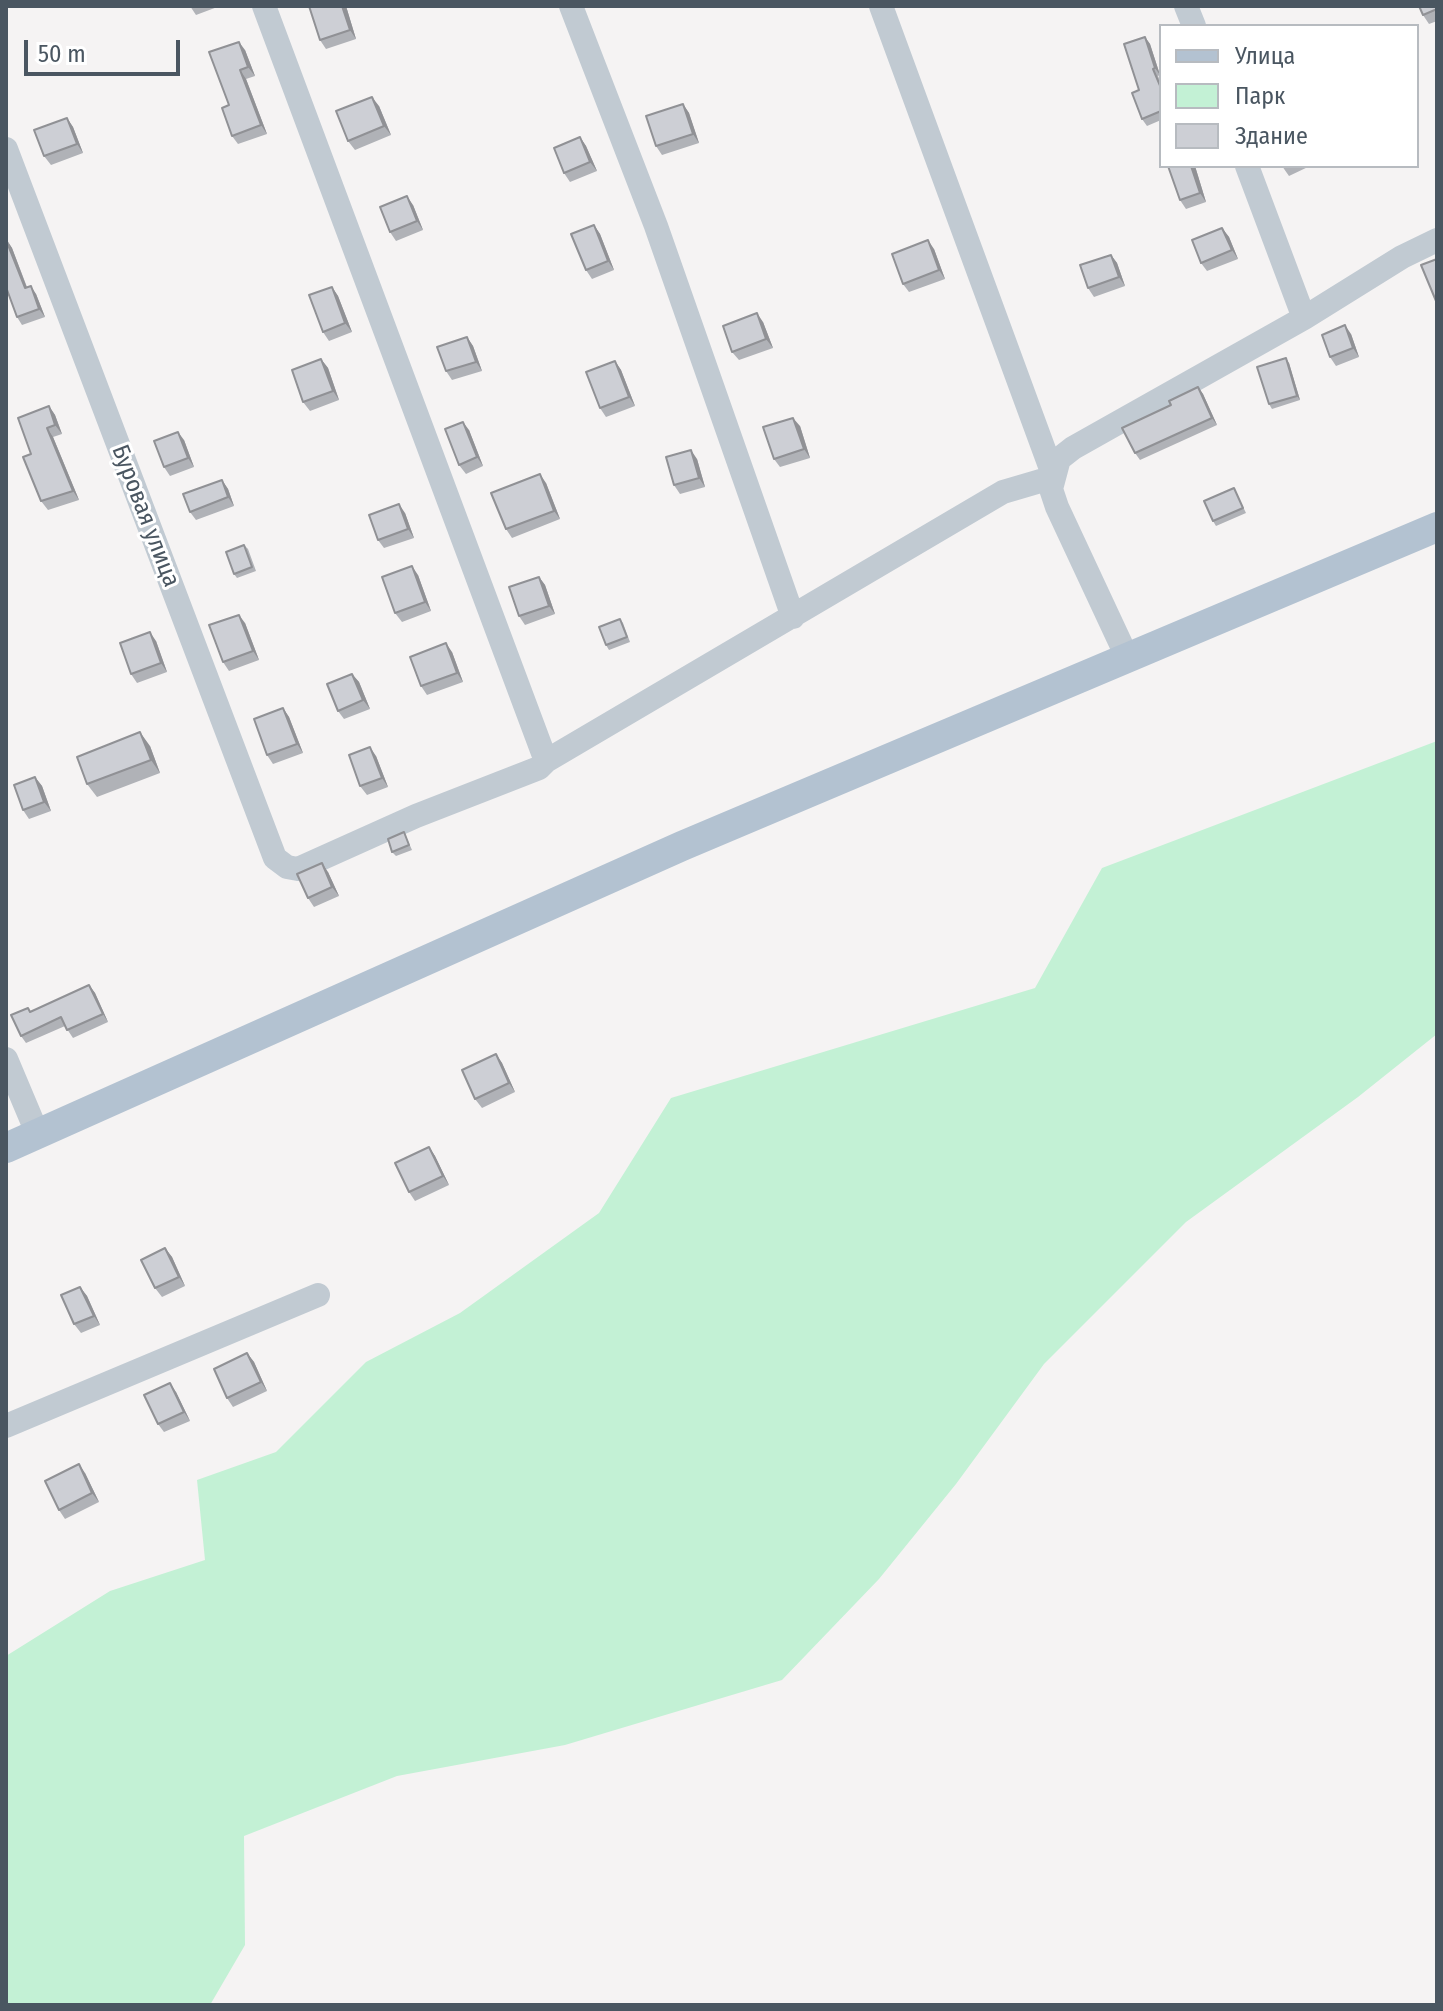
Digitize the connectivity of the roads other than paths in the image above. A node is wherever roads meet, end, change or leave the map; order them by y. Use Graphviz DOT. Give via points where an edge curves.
graph roads {
  1 [pos="264,6"];
  2 [pos="571,6"];
  3 [pos="881,6"];
  4 [pos="6,149"];
  5 [pos="1248,168"];
  6 [pos="1437,240"];
  7 [pos="1304,318"];
  8 [pos="1054,477"];
  9 [pos="1437,527"];
  10 [pos="793,617"];
  11 [pos="1127,657"];
  12 [pos="546,761"];
  13 [pos="6,1059"];
  14 [pos="38,1135"];
  15 [pos="6,1148"];
  16 [pos="318,1295"];
  17 [pos="6,1426"];
  1 -- 12 [label="street"];
  2 -- 10 [label="street" via="656,226"];
  3 -- 8 [label="street"];
  4 -- 12 [label="street, Буровая улица" via="275,858 298,869"];
  5 -- 7 [label="street"];
  6 -- 7 [label="street"];
  7 -- 8 [label="street" via="1073,448 1059,459"];
  8 -- 10 [label="street" via="1003,492"];
  8 -- 11 [label="street" via="1051,489 1057,507"];
  9 -- 11 [label="main road"];
  10 -- 12 [label="street"];
  11 -- 14 [label="main road" via="682,846"];
  13 -- 14 [label="street"];
  14 -- 15 [label="main road"];
  16 -- 17 [label="street"];
}
